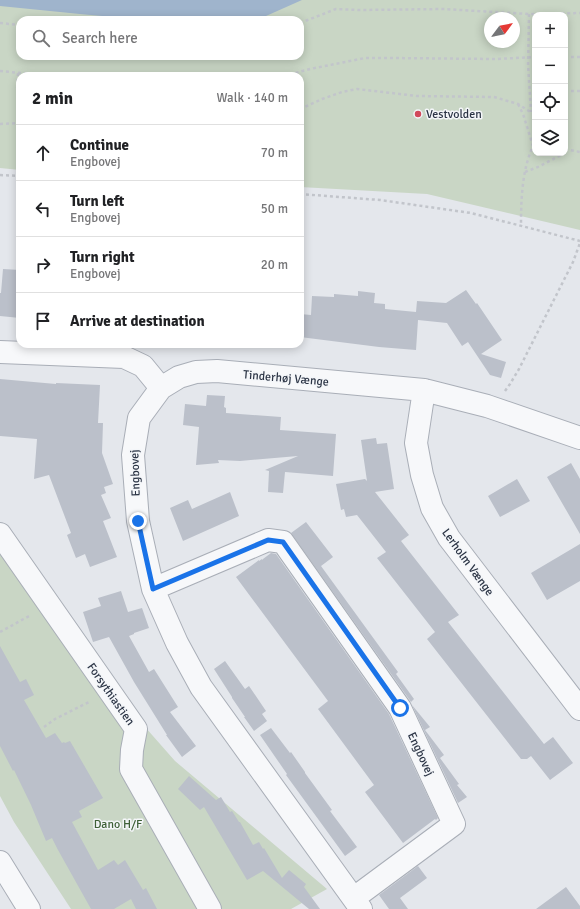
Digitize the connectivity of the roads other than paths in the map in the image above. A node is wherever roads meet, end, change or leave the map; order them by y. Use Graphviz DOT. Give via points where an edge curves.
graph roads {
  1 [pos="0,352"];
  2 [pos="162,388"];
  3 [pos="424,390"];
  4 [pos="580,438"];
  5 [pos="0,534"];
  6 [pos="153,589"];
  7 [pos="576,695"];
  8 [pos="0,862"];
  9 [pos="358,904"];
  10 [pos="30,909"];
  11 [pos="210,909"];
  1 -- 2 [label="street" via="124,357 143,366"];
  2 -- 3 [label="street, Tinderhøj Vænge" via="179,377 196,372 217,372"];
  2 -- 6 [label="street, Engbovej" via="139,418 133,455 138,521"];
  3 -- 4 [label="street, Tinderhøj Vænge" via="493,408"];
  3 -- 7 [label="street, Lerholm Vænge" via="416,443 432,508 449,538"];
  5 -- 11 [label="street, Forsythiastien" via="136,729 131,769"];
  6 -- 9 [label="street, Engbovej" via="177,643 201,687"];
  6 -- 9 [label="street, Engbovej" via="268,540 283,542 400,708 454,824"];
  8 -- 10 [label="street"];
}
